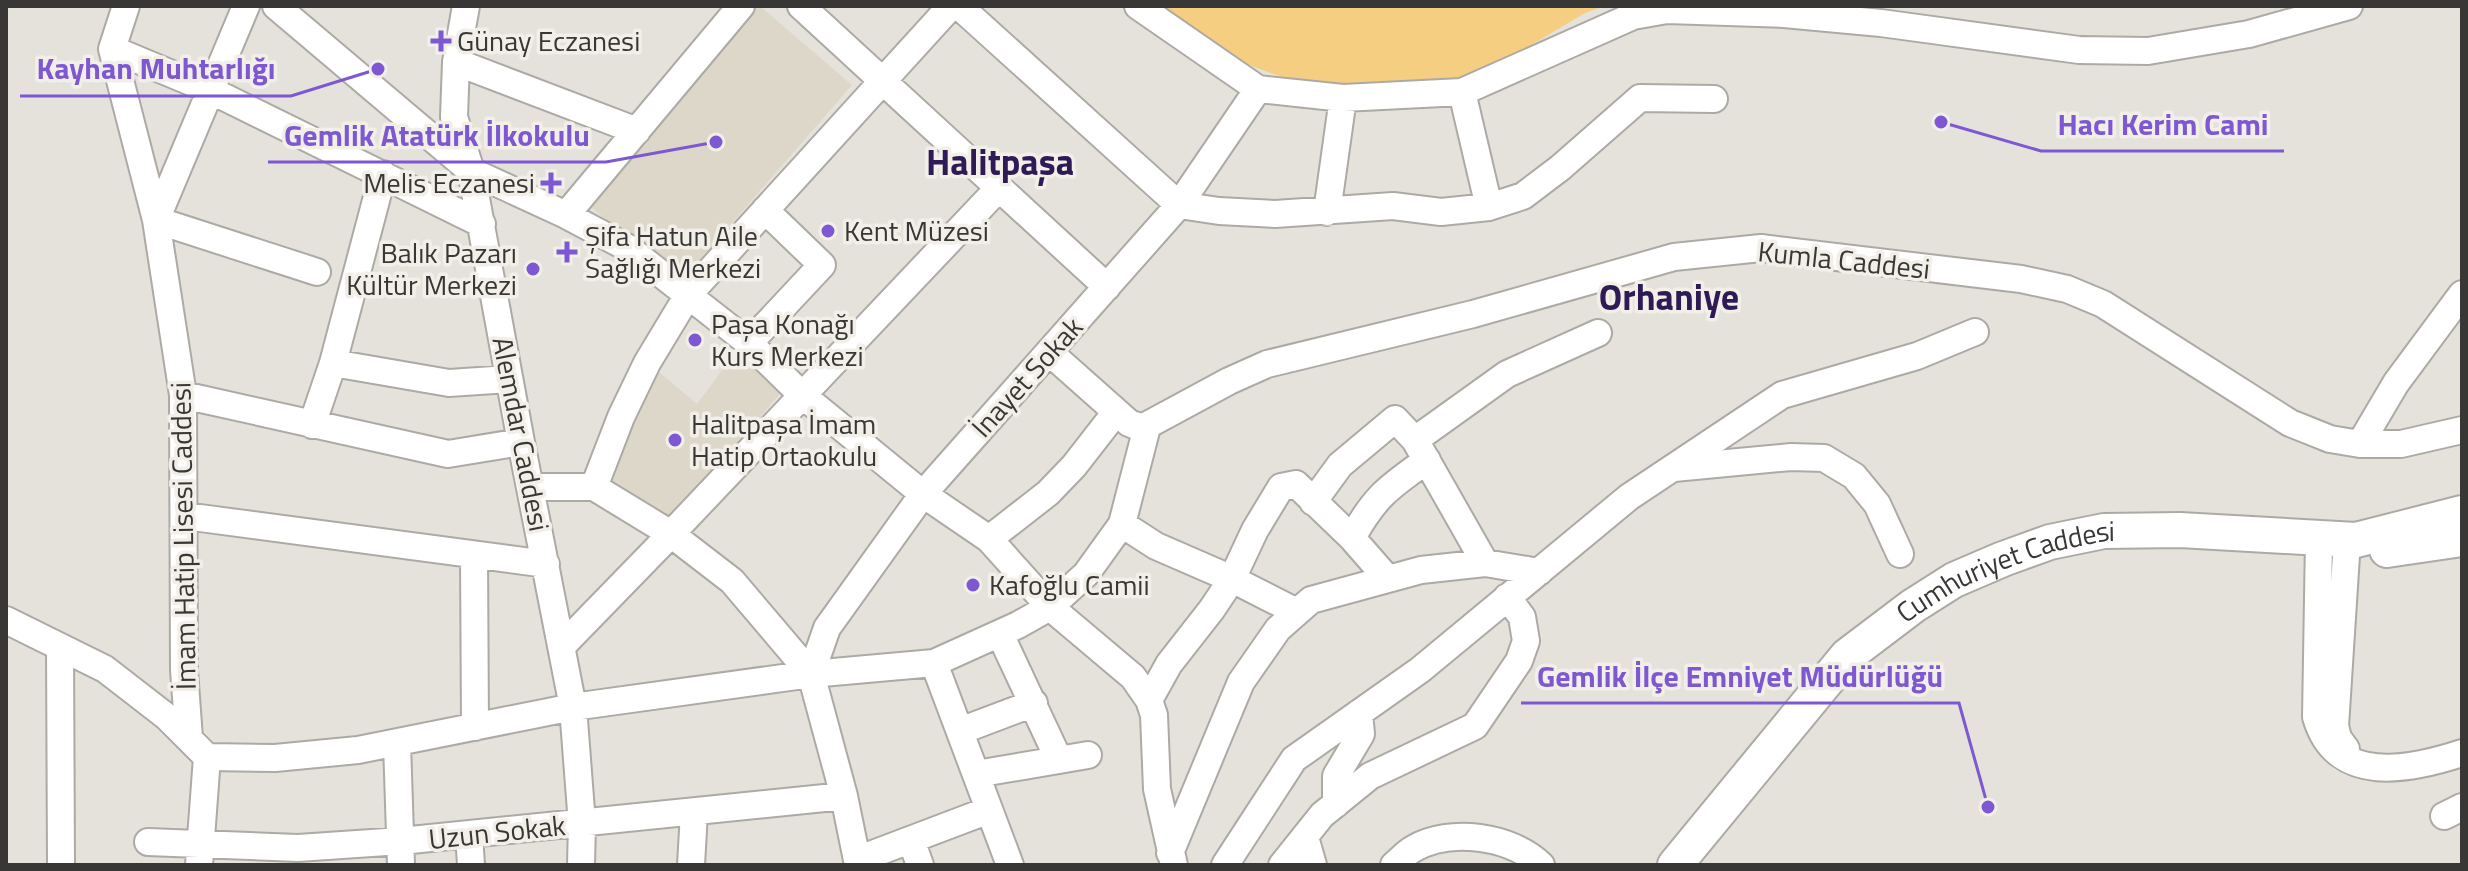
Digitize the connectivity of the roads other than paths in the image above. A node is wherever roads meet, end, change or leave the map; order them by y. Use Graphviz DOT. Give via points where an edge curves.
graph roads {
  1 [pos="126,6"];
  2 [pos="246,6"];
  3 [pos="276,6"];
  4 [pos="466,6"];
  5 [pos="741,6"];
  6 [pos="801,6"];
  7 [pos="951,6"];
  8 [pos="959,6"];
  9 [pos="1138,6"];
  10 [pos="2349,6"];
  11 [pos="112,49"];
  12 [pos="456,62"];
  13 [pos="883,80"];
  14 [pos="1258,89"];
  15 [pos="210,90"];
  16 [pos="1462,92"];
  17 [pos="1343,98"];
  18 [pos="1714,99"];
  19 [pos="637,131"];
  20 [pos="471,171"];
  21 [pos="383,174"];
  22 [pos="998,189"];
  23 [pos="1179,205"];
  24 [pos="1489,207"];
  25 [pos="765,210"];
  26 [pos="1327,212"];
  27 [pos="566,215"];
  28 [pos="156,220"];
  29 [pos="482,224"];
  30 [pos="317,272"];
  31 [pos="1107,287"];
  32 [pos="2462,294"];
  33 [pos="688,295"];
  34 [pos="1975,332"];
  35 [pos="1598,333"];
  36 [pos="749,343"];
  37 [pos="1049,352"];
  38 [pos="333,363"];
  39 [pos="509,379"];
  40 [pos="183,395"];
  41 [pos="802,395"];
  42 [pos="1116,412"];
  43 [pos="312,425"];
  44 [pos="1147,427"];
  45 [pos="2462,430"];
  46 [pos="521,442"];
  47 [pos="2360,444"];
  48 [pos="1421,450"];
  49 [pos="1673,468"];
  50 [pos="530,487"];
  51 [pos="594,487"];
  52 [pos="923,494"];
  53 [pos="1313,502"];
  54 [pos="2462,513"];
  55 [pos="185,516"];
  56 [pos="1122,524"];
  57 [pos="671,534"];
  58 [pos="1352,538"];
  59 [pos="989,539"];
  60 [pos="2462,539"];
  61 [pos="2341,540"];
  62 [pos="1900,554"];
  63 [pos="474,555"];
  64 [pos="1485,563"];
  65 [pos="546,564"];
  66 [pos="1539,572"];
  67 [pos="1387,578"];
  68 [pos="1232,579"];
  69 [pos="1507,597"];
  70 [pos="1050,607"];
  71 [pos="1297,612"];
  72 [pos="6,620"];
  73 [pos="1000,634"];
  74 [pos="563,645"];
  75 [pos="60,647"];
  76 [pos="934,663"];
  77 [pos="811,674"];
  78 [pos="1149,700"];
  79 [pos="1034,703"];
  80 [pos="573,707"];
  81 [pos="1359,713"];
  82 [pos="475,727"];
  83 [pos="960,731"];
  84 [pos="397,743"];
  85 [pos="198,748"];
  86 [pos="2462,753"];
  87 [pos="1088,755"];
  88 [pos="1059,760"];
  89 [pos="976,774"];
  90 [pos="844,796"];
  91 [pos="1336,804"];
  92 [pos="989,810"];
  93 [pos="694,812"];
  94 [pos="582,824"];
  95 [pos="469,835"];
  96 [pos="1305,837"];
  97 [pos="911,840"];
  98 [pos="148,842"];
  99 [pos="401,853"];
  100 [pos="200,854"];
  101 [pos="298,857"];
  102 [pos="1172,859"];
  103 [pos="699,863"];
  104 [pos="857,863"];
  105 [pos="61,865"];
  106 [pos="471,865"];
  107 [pos="581,865"];
  108 [pos="920,865"];
  109 [pos="1010,865"];
  110 [pos="1225,865"];
  111 [pos="1282,865"];
  112 [pos="1313,865"];
  113 [pos="1394,865"];
  114 [pos="1541,865"];
  115 [pos="1675,865"];
  1 -- 11 [label="street"];
  2 -- 15 [label="street"];
  3 -- 20 [label="street"];
  4 -- 12 [label="street, Alemdar Caddesi"];
  5 -- 19 [label="street"];
  6 -- 13 [label="street"];
  7 -- 13 [label="street"];
  8 -- 23 [label="street"];
  9 -- 14 [label="street"];
  10 -- 16 [label="street" via="2249,34 2148,51 2079,50 1784,14 1667,10 1633,16"];
  11 -- 15 [label="street"];
  11 -- 28 [label="street, İmam Hatip Lisesi Caddesi"];
  12 -- 19 [label="street"];
  12 -- 20 [label="street, Alemdar Caddesi" via="454,117"];
  13 -- 22 [label="street"];
  13 -- 25 [label="street"];
  14 -- 17 [label="street"];
  14 -- 23 [label="street, İnayet Sokak"];
  15 -- 21 [label="street"];
  15 -- 28 [label="street"];
  16 -- 17 [label="street"];
  16 -- 24 [label="street"];
  17 -- 26 [label="street"];
  18 -- 24 [label="street" via="1640,98 1523,196"];
  19 -- 27 [label="street"];
  20 -- 27 [label="street"];
  20 -- 29 [label="street, Alemdar Caddesi"];
  21 -- 29 [label="street"];
  21 -- 38 [label="street"];
  22 -- 31 [label="street"];
  22 -- 41 [label="street"];
  23 -- 26 [label="street" via="1275,214"];
  23 -- 31 [label="street, İnayet Sokak"];
  24 -- 26 [label="street"];
  25 -- 33 [label="street"];
  25 -- 36 [label="street" via="822,265"];
  27 -- 33 [label="street" via="628,248"];
  28 -- 30 [label="street"];
  28 -- 40 [label="street, İmam Hatip Lisesi Caddesi"];
  29 -- 39 [label="street, Alemdar Caddesi"];
  31 -- 37 [label="street, İnayet Sokak"];
  32 -- 47 [label="street" via="2396,383"];
  33 -- 36 [label="street"];
  33 -- 51 [label="street" via="647,363"];
  34 -- 49 [label="street" via="1917,356 1782,395"];
  35 -- 48 [label="street" via="1507,374"];
  36 -- 41 [label="street"];
  37 -- 42 [label="street"];
  37 -- 52 [label="street, İnayet Sokak"];
  38 -- 39 [label="street" via="449,383"];
  38 -- 43 [label="street"];
  39 -- 46 [label="street, Alemdar Caddesi"];
  40 -- 43 [label="street"];
  40 -- 55 [label="street, İmam Hatip Lisesi Caddesi"];
  41 -- 52 [label="street"];
  41 -- 57 [label="street"];
  42 -- 44 [label="street" via="1137,428"];
  42 -- 59 [label="street" via="1048,493"];
  43 -- 46 [label="street" via="448,454"];
  44 -- 47 [label="street, Kumla Caddesi" via="1267,364 1473,314 1674,257 1761,248 2067,289 2103,304 2290,423"];
  44 -- 56 [label="street"];
  45 -- 47 [label="street, Kumla Caddesi" via="2401,444"];
  46 -- 50 [label="street, Alemdar Caddesi"];
  48 -- 53 [label="street" via="1395,419 1340,465"];
  48 -- 58 [label="street" via="1367,510"];
  48 -- 64 [label="street"];
  49 -- 62 [label="street" via="1824,458 1854,476 1877,504"];
  49 -- 66 [label="street" via="1629,497"];
  50 -- 51 [label="street"];
  50 -- 65 [label="street, Alemdar Caddesi"];
  51 -- 57 [label="street"];
  52 -- 59 [label="street"];
  52 -- 77 [label="street, İnayet Sokak" via="827,628"];
  53 -- 58 [label="street"];
  53 -- 68 [label="street" via="1296,484 1281,487"];
  54 -- 61 [label="main road"];
  55 -- 63 [label="street"];
  55 -- 85 [label="street, İmam Hatip Lisesi Caddesi" via="184,670"];
  56 -- 68 [label="street" via="1156,546"];
  56 -- 70 [label="street" via="1086,574"];
  57 -- 74 [label="street"];
  57 -- 77 [label="street" via="732,581"];
  58 -- 67 [label="street"];
  59 -- 70 [label="street"];
  60 -- 61 [label="main road" via="2385,550"];
  61 -- 86 [label="street" via="2316,717 2327,741 2357,764 2404,767"];
  61 -- 115 [label="main road, Cumhuriyet Caddesi" via="2104,531 2050,542 1954,580 1847,656"];
  63 -- 65 [label="street"];
  63 -- 82 [label="street"];
  64 -- 66 [label="street"];
  64 -- 67 [label="street"];
  65 -- 74 [label="street, Alemdar Caddesi"];
  66 -- 69 [label="street"];
  67 -- 71 [label="street" via="1311,600"];
  68 -- 71 [label="street"];
  68 -- 78 [label="street"];
  69 -- 81 [label="street"];
  69 -- 91 [label="street" via="1522,617 1526,641 1519,661 1475,726 1370,776"];
  70 -- 73 [label="street"];
  70 -- 78 [label="street" via="1133,677"];
  71 -- 102 [label="street" via="1278,629 1241,682"];
  72 -- 75 [label="street"];
  73 -- 76 [label="street"];
  73 -- 79 [label="street"];
  74 -- 80 [label="street, Alemdar Caddesi"];
  75 -- 85 [label="street" via="105,669"];
  75 -- 105 [label="street"];
  76 -- 77 [label="street"];
  76 -- 83 [label="street"];
  77 -- 80 [label="street"];
  77 -- 90 [label="street"];
  78 -- 102 [label="street" via="1157,789"];
  79 -- 83 [label="street"];
  79 -- 88 [label="street"];
  80 -- 82 [label="street"];
  80 -- 94 [label="street, Alemdar Caddesi"];
  81 -- 91 [label="street" via="1361,734 1336,776"];
  81 -- 110 [label="street" via="1294,759"];
  82 -- 84 [label="street"];
  83 -- 89 [label="street"];
  84 -- 85 [label="street" via="275,758"];
  84 -- 99 [label="street"];
  85 -- 100 [label="street, İmam Hatip Lisesi Caddesi"];
  87 -- 88 [label="street"];
  88 -- 89 [label="street"];
  89 -- 92 [label="street"];
  90 -- 93 [label="street, Uzun Sokak"];
  90 -- 104 [label="street"];
  91 -- 96 [label="street"];
  92 -- 97 [label="street"];
  92 -- 109 [label="street"];
  93 -- 94 [label="street, Uzun Sokak"];
  93 -- 103 [label="street"];
  94 -- 95 [label="street, Uzun Sokak"];
  94 -- 107 [label="street, Alemdar Caddesi"];
  95 -- 99 [label="street, Uzun Sokak"];
  95 -- 106 [label="street"];
  96 -- 111 [label="street"];
  96 -- 112 [label="street"];
  97 -- 104 [label="street"];
  97 -- 108 [label="street"];
  98 -- 100 [label="street, Uzun Sokak"];
  99 -- 101 [label="street, Uzun Sokak"];
  100 -- 101 [label="street, Uzun Sokak"];
  113 -- 114 [label="street" via="1434,839 1477,838 1496,839 1525,851"];
}
